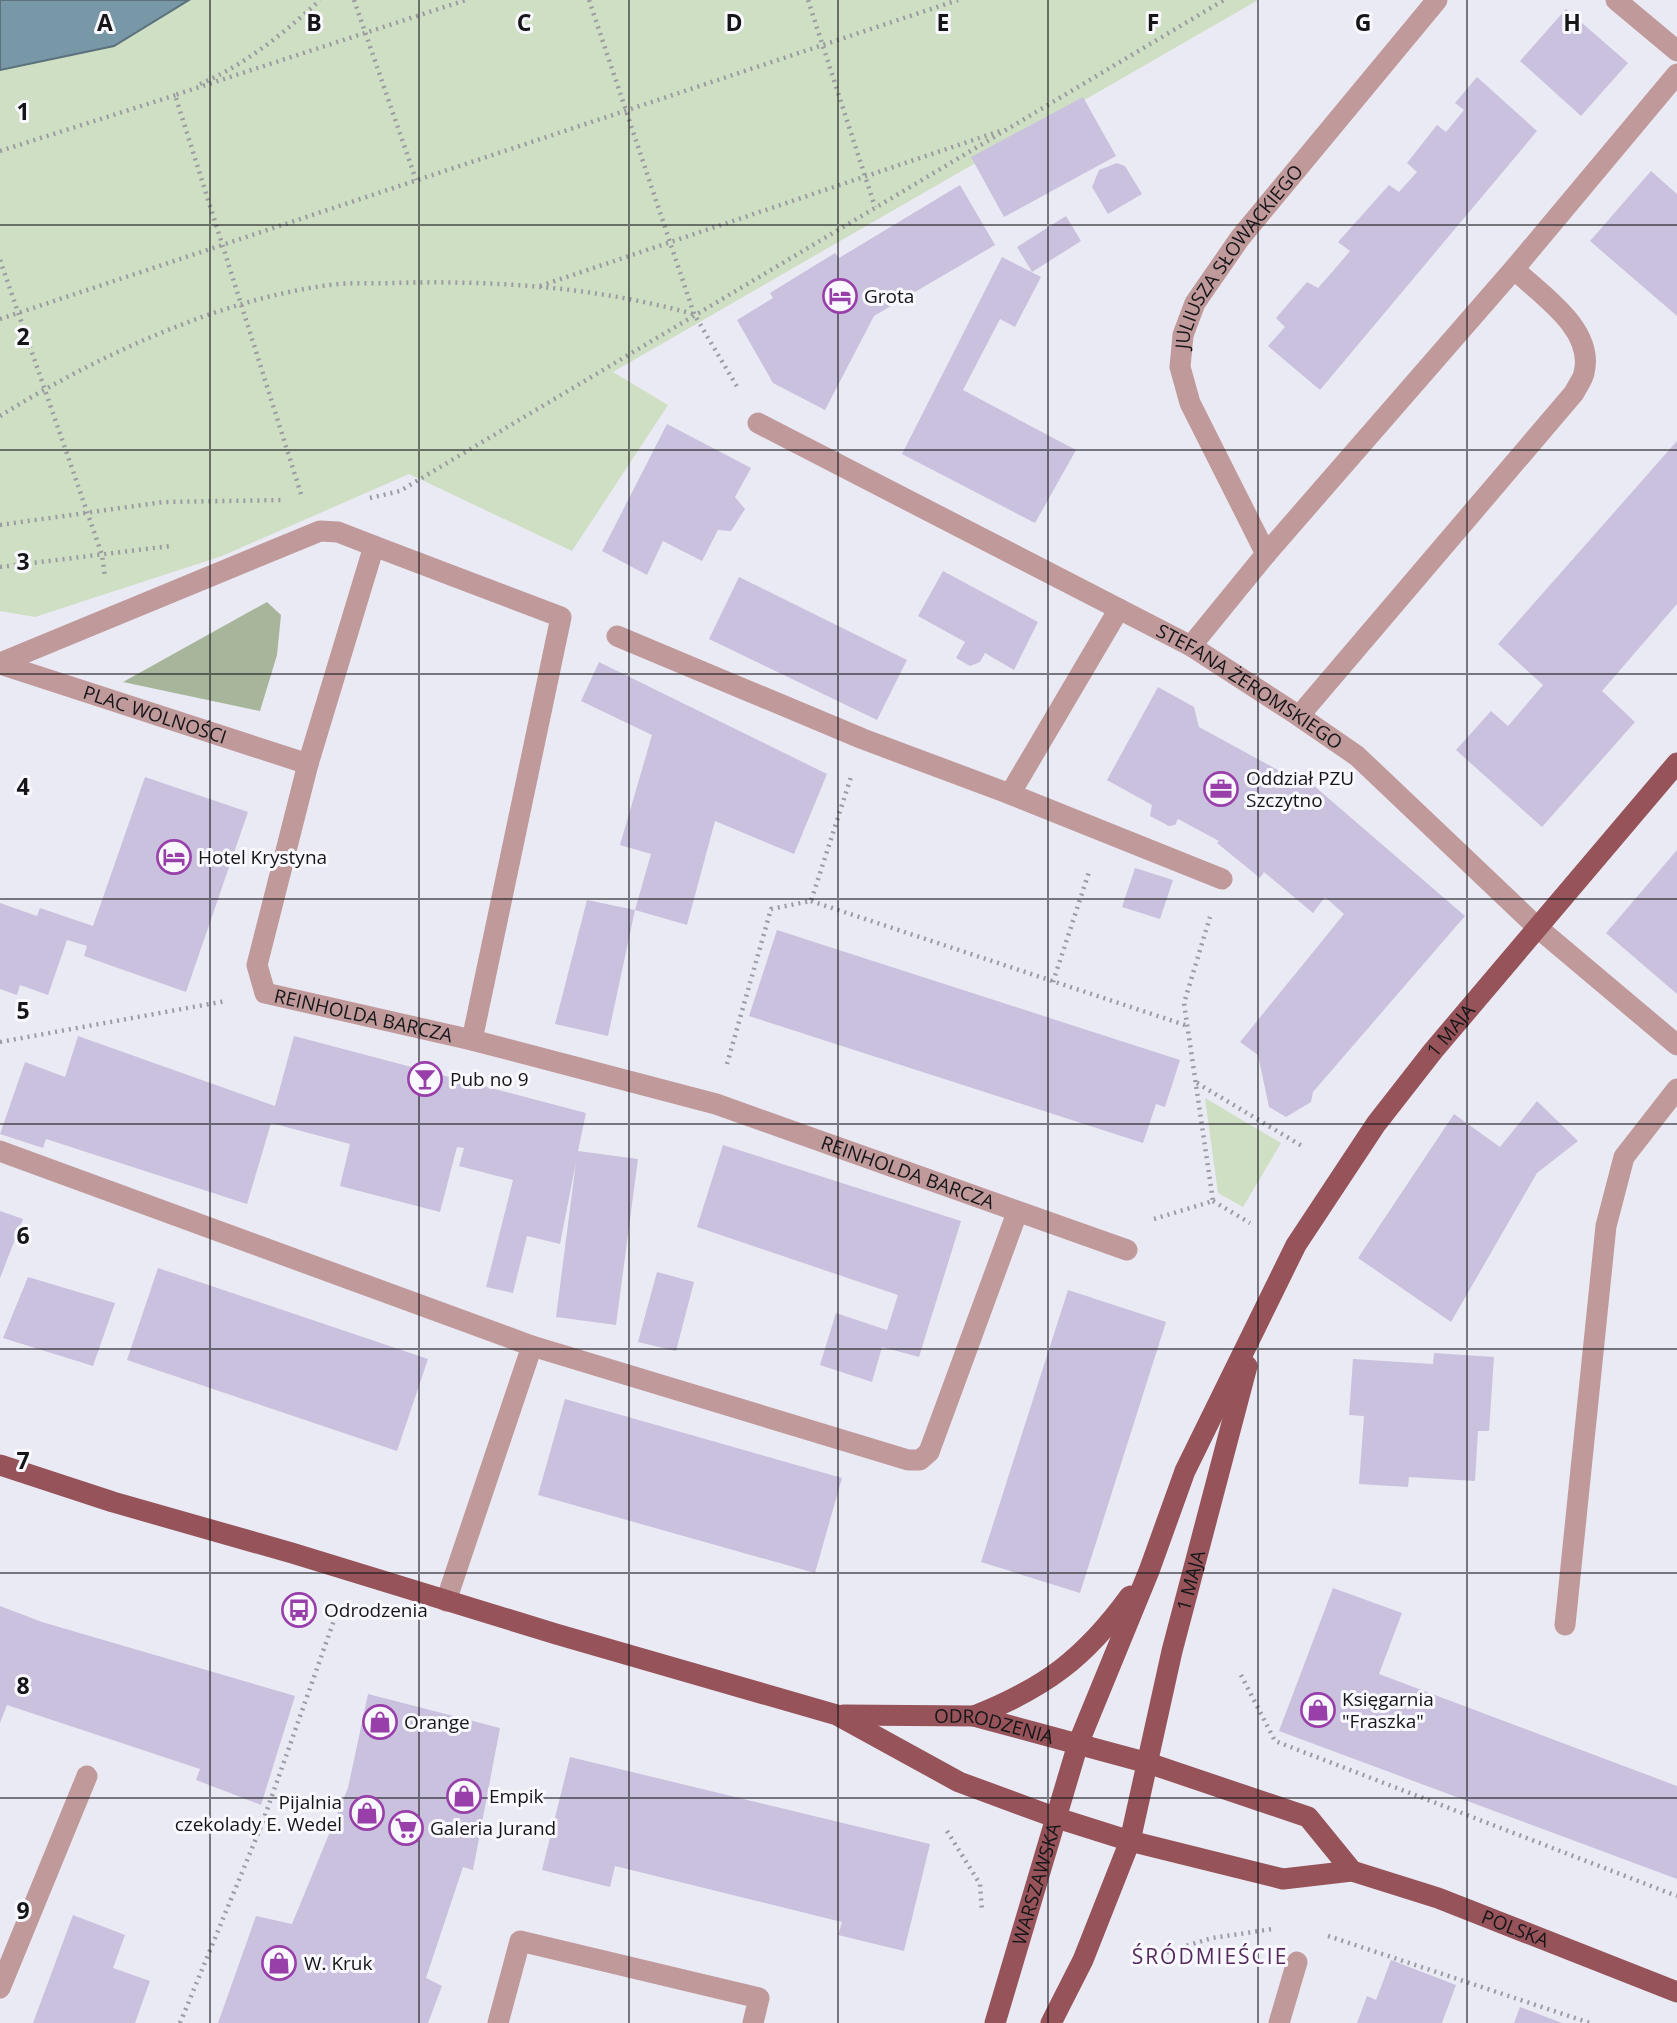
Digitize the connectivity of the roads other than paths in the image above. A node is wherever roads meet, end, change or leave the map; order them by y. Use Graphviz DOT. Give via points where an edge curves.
graph roads {
  1 [pos="1437,0"];
  2 [pos="1616,0"];
  3 [pos="1677,51"];
  4 [pos="1677,74"];
  5 [pos="1514,269"];
  6 [pos="758,422"];
  7 [pos="374,546"];
  8 [pos="1266,554"];
  9 [pos="1119,609"];
  10 [pos="617,636"];
  11 [pos="1191,646"];
  12 [pos="0,663"];
  13 [pos="1299,716"];
  14 [pos="1677,763"];
  15 [pos="308,764"];
  16 [pos="1010,794"];
  17 [pos="1222,879"];
  18 [pos="1538,928"];
  19 [pos="472,1040"];
  20 [pos="1677,1045"];
  21 [pos="1677,1089"];
  22 [pos="0,1151"];
  23 [pos="1017,1213"];
  24 [pos="1127,1250"];
  25 [pos="1259,1324"];
  26 [pos="532,1346"];
  27 [pos="0,1465"];
  28 [pos="1149,1571"];
  29 [pos="446,1601"];
  30 [pos="1565,1625"];
  31 [pos="837,1715"];
  32 [pos="974,1716"];
  33 [pos="1078,1744"];
  34 [pos="1148,1763"];
  35 [pos="87,1776"];
  36 [pos="1054,1817"];
  37 [pos="1130,1841"];
  38 [pos="1352,1871"];
  39 [pos="1297,1962"];
  40 [pos="0,1988"];
  41 [pos="1677,1992"];
  42 [pos="498,2023"];
  43 [pos="753,2023"];
  44 [pos="995,2023"];
  45 [pos="1051,2023"];
  46 [pos="1279,2023"];
  1 -- 8 [label="street, JULIUSZA SŁOWACKIEGO" via="1240,238 1195,303 1183,335 1180,367 1189,403"];
  2 -- 3 [label="street"];
  4 -- 5 [label="street"];
  5 -- 8 [label="street"];
  5 -- 13 [label="street" via="1572,323 1579,337 1584,373 1574,393"];
  6 -- 9 [label="street, STEFANA ŻEROMSKIEGO"];
  7 -- 12 [label="street" via="338,532 320,531"];
  7 -- 15 [label="street, REINHOLDA BARCZA"];
  7 -- 19 [label="street" via="561,617"];
  8 -- 11 [label="street"];
  9 -- 11 [label="street, STEFANA ŻEROMSKIEGO"];
  9 -- 16 [label="street"];
  10 -- 16 [label="street" via="863,739"];
  11 -- 13 [label="street, STEFANA ŻEROMSKIEGO"];
  12 -- 15 [label="street, PLAC WOLNOŚCI"];
  13 -- 18 [label="street, STEFANA ŻEROMSKIEGO" via="1357,756"];
  14 -- 18 [label="main road, 1 MAJA"];
  15 -- 19 [label="street, REINHOLDA BARCZA" via="257,965 265,993"];
  16 -- 17 [label="street"];
  18 -- 20 [label="street, STEFANA ŻEROMSKIEGO"];
  18 -- 25 [label="main road, 1 MAJA" via="1433,1051 1353,1156 1296,1245"];
  19 -- 23 [label="street, REINHOLDA BARCZA" via="716,1104"];
  21 -- 30 [label="street" via="1624,1157 1606,1226"];
  22 -- 26 [label="street"];
  23 -- 24 [label="street, REINHOLDA BARCZA"];
  23 -- 26 [label="street" via="929,1451 920,1460"];
  25 -- 28 [label="main road, 1 MAJA" via="1185,1471"];
  25 -- 34 [label="main road, 1 MAJA" via="1172,1651"];
  26 -- 29 [label="street"];
  27 -- 29 [label="main road, ODRODZENIA"];
  28 -- 32 [label="main road, 1 MAJA" via="1103,1633 1060,1672 1020,1698"];
  28 -- 33 [label="main road, 1 MAJA"];
  29 -- 31 [label="main road, ODRODZENIA"];
  31 -- 32 [label="main road, ODRODZENIA"];
  31 -- 36 [label="main road, ODRODZENIA" via="959,1782"];
  32 -- 33 [label="main road, ODRODZENIA"];
  33 -- 34 [label="main road, ODRODZENIA"];
  33 -- 36 [label="main road, WARSZAWSKA"];
  34 -- 37 [label="main road, 1 MAJA"];
  34 -- 38 [label="main road" via="1308,1816"];
  35 -- 40 [label="street"];
  36 -- 37 [label="main road, POLSKA"];
  36 -- 44 [label="main road, WARSZAWSKA"];
  37 -- 38 [label="main road, POLSKA" via="1283,1879"];
  37 -- 45 [label="main road" via="1083,1960"];
  38 -- 41 [label="main road, POLSKA" via="1438,1898"];
  39 -- 46 [label="street"];
  42 -- 43 [label="street" via="520,1941 760,1998"];
}
